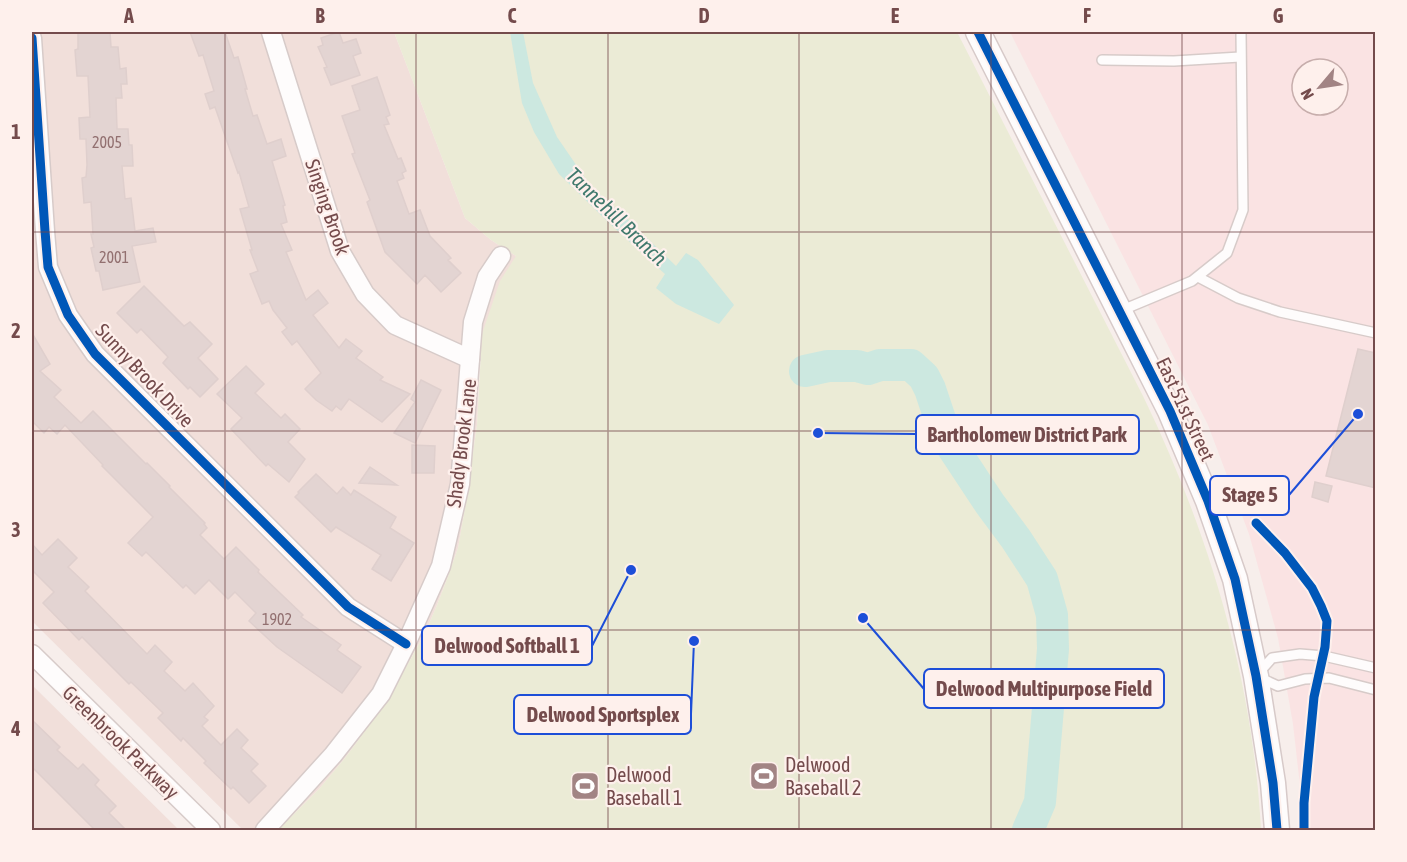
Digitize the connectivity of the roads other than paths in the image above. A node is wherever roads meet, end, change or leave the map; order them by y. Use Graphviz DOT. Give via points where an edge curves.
graph roads {
  1 [pos="271,32"];
  2 [pos="978,32"];
  3 [pos="1241,32"];
  4 [pos="32,38"];
  5 [pos="1240,57"];
  6 [pos="1102,60"];
  7 [pos="501,256"];
  8 [pos="1198,277"];
  9 [pos="1120,311"];
  10 [pos="1376,333"];
  11 [pos="470,359"];
  12 [pos="406,644"];
  13 [pos="32,654"];
  14 [pos="1376,668"];
  15 [pos="1256,675"];
  16 [pos="1376,690"];
  17 [pos="211,831"];
  18 [pos="265,831"];
  19 [pos="1277,831"];
  1 -- 11 [label="street, Singing Brook" via="339,251 365,294 395,326"];
  2 -- 9 [label="main road, East 51st Street"];
  3 -- 5 [label="lane"];
  4 -- 12 [label="street, Sunny Brook Drive" via="48,267 68,315 94,354 348,607"];
  5 -- 6 [label="lane"];
  5 -- 8 [label="lane" via="1243,210 1227,253"];
  7 -- 11 [label="street, Shady Brook Lane" via="487,277 473,322"];
  8 -- 9 [label="lane"];
  8 -- 10 [label="lane" via="1238,298 1280,312"];
  9 -- 15 [label="main road, East 51st Street" via="1170,411 1208,501 1235,579"];
  11 -- 12 [label="street, Shady Brook Lane" via="460,484 441,566"];
  12 -- 18 [label="street, Shady Brook Lane" via="381,694"];
  13 -- 17 [label="street, Greenbrook Parkway"];
  14 -- 15 [label="lane" via="1300,654 1272,658"];
  15 -- 16 [label="lane" via="1278,686 1329,678"];
  15 -- 19 [label="main road, East 51st Street"];
}
